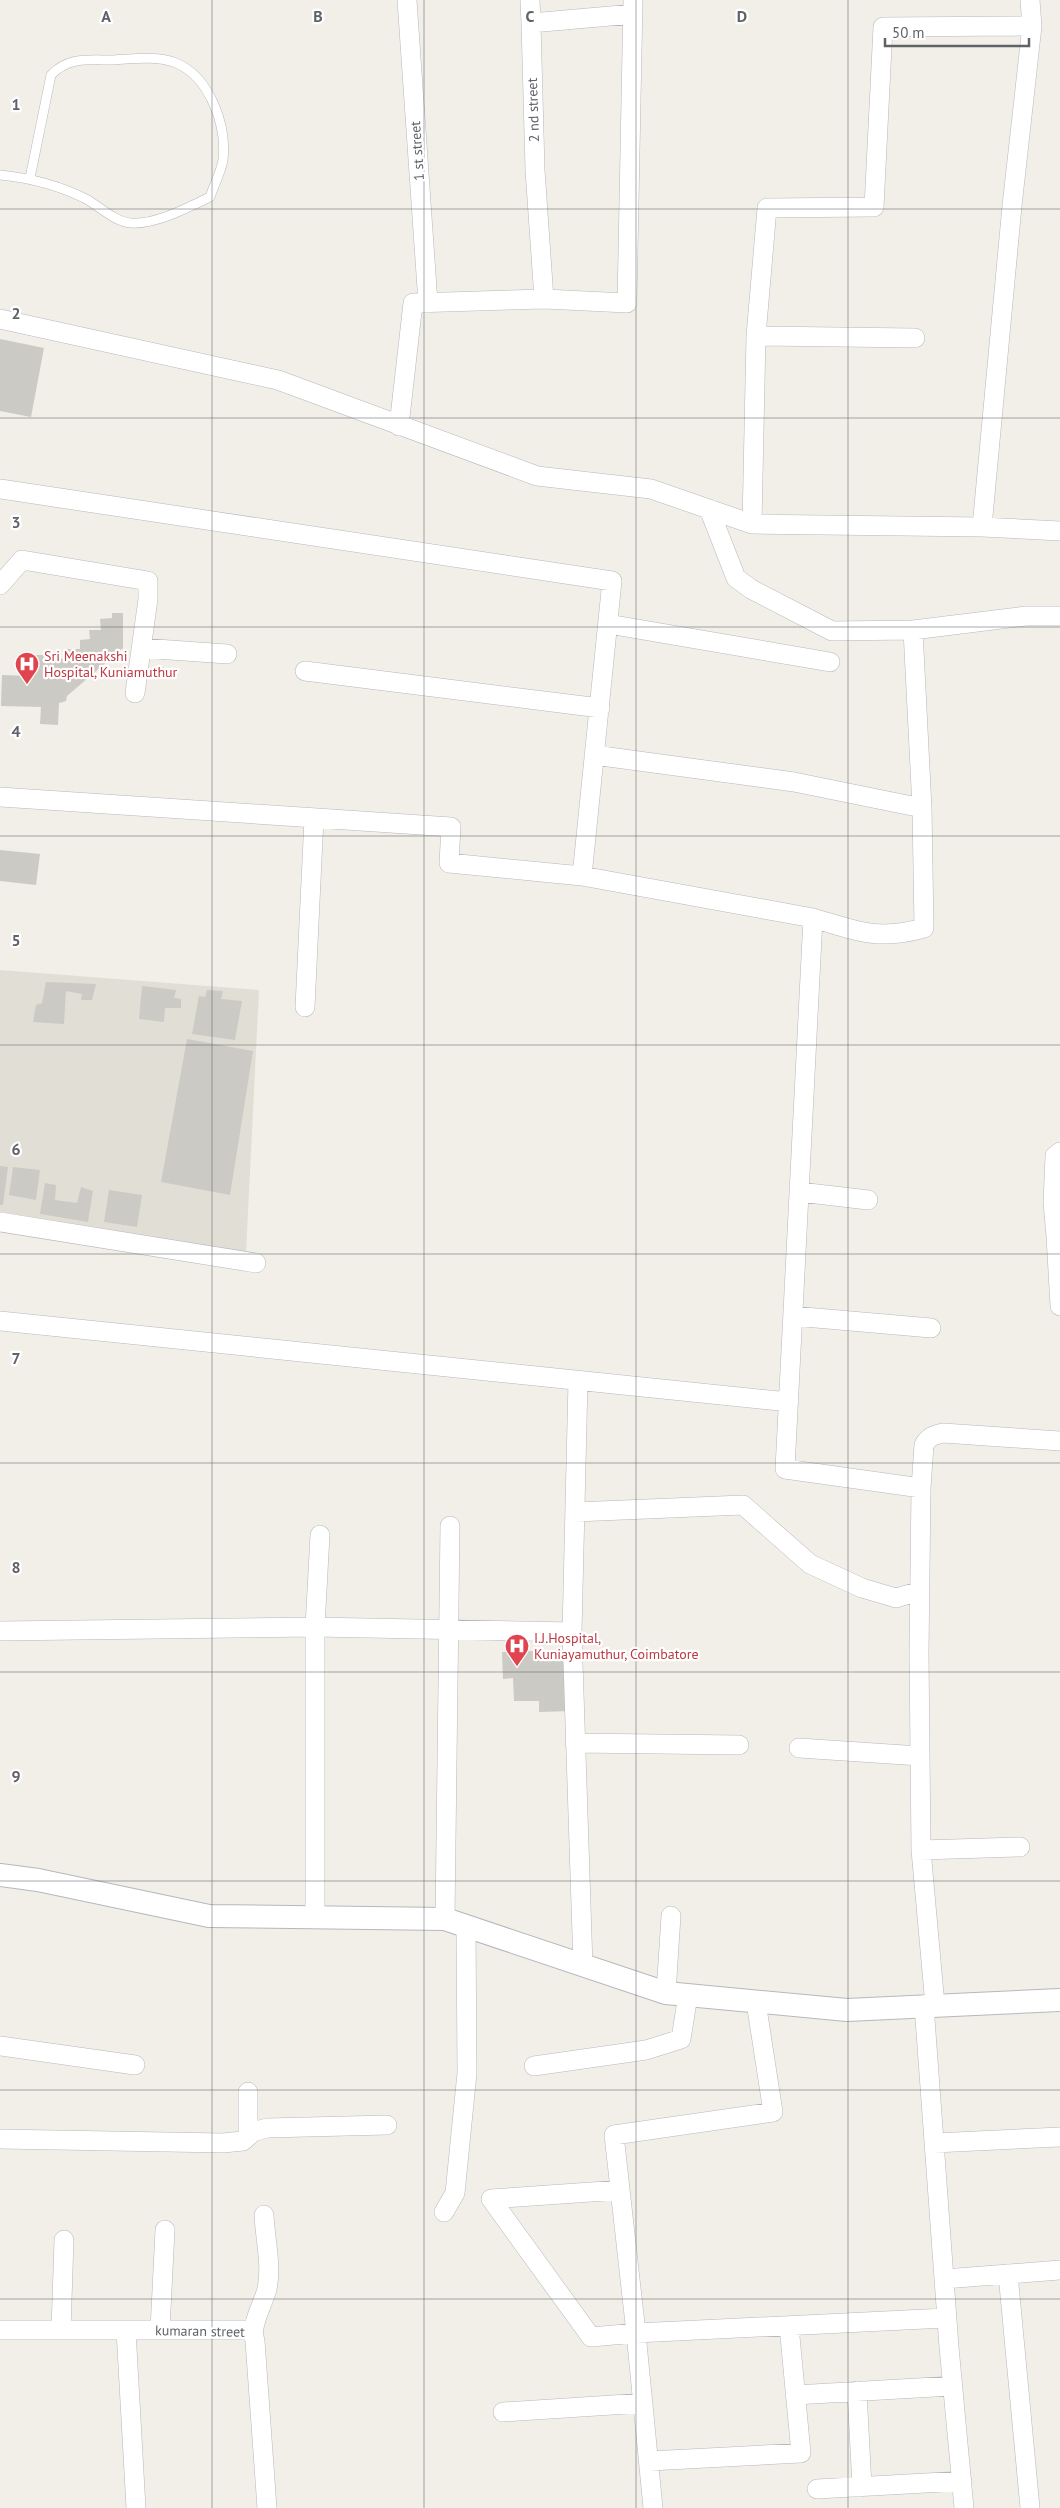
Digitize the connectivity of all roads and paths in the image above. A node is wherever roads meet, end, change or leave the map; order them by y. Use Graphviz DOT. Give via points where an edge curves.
graph roads {
  1 [pos="407,0"];
  2 [pos="530,0"];
  3 [pos="1030,0"];
  4 [pos="633,7"];
  5 [pos="531,22"];
  6 [pos="1032,26"];
  7 [pos="0,175"];
  8 [pos="30,178"];
  9 [pos="544,299"];
  10 [pos="428,303"];
  11 [pos="0,319"];
  12 [pos="756,336"];
  13 [pos="915,338"];
  14 [pos="400,426"];
  15 [pos="0,488"];
  16 [pos="709,509"];
  17 [pos="752,524"];
  18 [pos="982,527"];
  19 [pos="1060,531"];
  20 [pos="0,585"];
  21 [pos="1060,616"];
  22 [pos="608,624"];
  23 [pos="914,630"];
  24 [pos="142,648"];
  25 [pos="227,654"];
  26 [pos="830,662"];
  27 [pos="305,671"];
  28 [pos="135,693"];
  29 [pos="600,708"];
  30 [pos="594,755"];
  31 [pos="0,797"];
  32 [pos="922,808"];
  33 [pos="314,818"];
  34 [pos="582,876"];
  35 [pos="813,918"];
  36 [pos="305,1007"];
  37 [pos="1060,1152"];
  38 [pos="800,1192"];
  39 [pos="868,1200"];
  40 [pos="0,1222"];
  41 [pos="1058,1236"];
  42 [pos="256,1263"];
  43 [pos="1060,1306"];
  44 [pos="793,1316"];
  45 [pos="0,1321"];
  46 [pos="931,1328"];
  47 [pos="578,1381"];
  48 [pos="789,1402"];
  49 [pos="1060,1441"];
  50 [pos="921,1488"];
  51 [pos="575,1512"];
  52 [pos="450,1526"];
  53 [pos="320,1534"];
  54 [pos="920,1591"];
  55 [pos="315,1626"];
  56 [pos="448,1629"];
  57 [pos="0,1631"];
  58 [pos="572,1632"];
  59 [pos="575,1743"];
  60 [pos="739,1745"];
  61 [pos="799,1748"];
  62 [pos="920,1756"];
  63 [pos="1020,1847"];
  64 [pos="921,1850"];
  65 [pos="0,1875"];
  66 [pos="671,1916"];
  67 [pos="315,1918"];
  68 [pos="445,1919"];
  69 [pos="466,1926"];
  70 [pos="583,1966"];
  71 [pos="677,1994"];
  72 [pos="1060,2000"];
  73 [pos="756,2002"];
  74 [pos="930,2005"];
  75 [pos="0,2046"];
  76 [pos="135,2066"];
  77 [pos="534,2066"];
  78 [pos="248,2092"];
  79 [pos="387,2125"];
  80 [pos="248,2136"];
  81 [pos="1060,2137"];
  82 [pos="0,2139"];
  83 [pos="934,2143"];
  84 [pos="620,2190"];
  85 [pos="444,2212"];
  86 [pos="264,2215"];
  87 [pos="166,2230"];
  88 [pos="64,2240"];
  89 [pos="1060,2270"];
  90 [pos="1008,2274"];
  91 [pos="944,2279"];
  92 [pos="946,2318"];
  93 [pos="789,2326"];
  94 [pos="0,2330"];
  95 [pos="61,2330"];
  96 [pos="126,2330"];
  97 [pos="160,2330"];
  98 [pos="253,2332"];
  99 [pos="636,2334"];
  100 [pos="952,2386"];
  101 [pos="858,2391"];
  102 [pos="796,2395"];
  103 [pos="643,2402"];
  104 [pos="503,2412"];
  105 [pos="649,2461"];
  106 [pos="962,2482"];
  107 [pos="862,2487"];
  108 [pos="817,2489"];
  109 [pos="136,2508"];
  110 [pos="267,2508"];
  111 [pos="653,2508"];
  112 [pos="964,2508"];
  113 [pos="1030,2508"];
  1 -- 10 [label="street, 1 st street"];
  2 -- 5 [label="street, 2 nd street"];
  3 -- 6 [label="street"];
  4 -- 5 [label="street"];
  4 -- 9 [label="street" via="627,303"];
  5 -- 9 [label="street, 2 nd street" via="535,170"];
  6 -- 12 [label="street" via="883,27 874,208 767,208"];
  6 -- 18 [label="street"];
  7 -- 8 [label="lane"];
  8 -- 8 [label="lane" via="86,200 129,223 176,213 210,197 223,161 222,130 208,91 192,72 175,62 159,59 74,60 59,66 51,75"];
  9 -- 10 [label="street"];
  10 -- 14 [label="street" via="413,303"];
  11 -- 14 [label="street" via="278,380"];
  12 -- 13 [label="street"];
  12 -- 17 [label="street"];
  14 -- 16 [label="street" via="537,476 651,489"];
  15 -- 22 [label="street" via="612,580"];
  16 -- 17 [label="street"];
  16 -- 23 [label="street" via="736,578 752,589 832,631"];
  17 -- 18 [label="street"];
  18 -- 19 [label="street"];
  20 -- 24 [label="street" via="22,560 148,581"];
  21 -- 23 [label="street" via="1026,616"];
  22 -- 26 [label="street"];
  22 -- 29 [label="street"];
  23 -- 32 [label="street"];
  24 -- 25 [label="street"];
  24 -- 28 [label="street"];
  27 -- 29 [label="street"];
  29 -- 30 [label="street"];
  30 -- 32 [label="street" via="794,782"];
  30 -- 34 [label="street"];
  31 -- 33 [label="street"];
  32 -- 35 [label="street" via="924,928 900,934 869,934"];
  33 -- 34 [label="street" via="451,827 448,863"];
  33 -- 36 [label="street"];
  34 -- 35 [label="street"];
  35 -- 38 [label="street"];
  37 -- 41 [label="street" via="1055,1156 1053,1173"];
  38 -- 39 [label="street"];
  38 -- 44 [label="street"];
  40 -- 42 [label="street"];
  41 -- 43 [label="street"];
  44 -- 46 [label="street"];
  44 -- 48 [label="street"];
  45 -- 47 [label="street"];
  47 -- 48 [label="street"];
  47 -- 51 [label="street"];
  48 -- 50 [label="street" via="785,1469"];
  49 -- 50 [label="street" via="943,1433 933,1436 924,1445"];
  50 -- 54 [label="street"];
  51 -- 54 [label="street" via="743,1505 810,1564 862,1588 896,1598"];
  51 -- 58 [label="street"];
  52 -- 56 [label="street"];
  53 -- 55 [label="street"];
  54 -- 62 [label="street"];
  55 -- 56 [label="street"];
  55 -- 57 [label="street"];
  55 -- 67 [label="street"];
  56 -- 58 [label="street"];
  56 -- 68 [label="street"];
  58 -- 59 [label="street"];
  59 -- 60 [label="street"];
  59 -- 70 [label="street"];
  61 -- 62 [label="street"];
  62 -- 64 [label="street"];
  63 -- 64 [label="street"];
  64 -- 74 [label="street"];
  65 -- 67 [label="street" via="208,1916"];
  66 -- 71 [label="street"];
  67 -- 68 [label="street"];
  68 -- 69 [label="street"];
  69 -- 70 [label="street"];
  69 -- 85 [label="street" via="467,2073 454,2193"];
  70 -- 71 [label="street"];
  71 -- 73 [label="street"];
  71 -- 77 [label="street" via="681,2039 646,2050"];
  72 -- 74 [label="street"];
  73 -- 74 [label="street" via="847,2010"];
  73 -- 84 [label="street" via="773,2112 614,2135"];
  74 -- 83 [label="street"];
  75 -- 76 [label="street"];
  78 -- 80 [label="street"];
  79 -- 80 [label="street" via="267,2128"];
  80 -- 82 [label="street" via="244,2141 223,2143"];
  81 -- 83 [label="street"];
  83 -- 91 [label="street"];
  84 -- 99 [label="street"];
  84 -- 99 [label="street" via="491,2200 591,2337"];
  86 -- 98 [label="street" via="269,2277 255,2315"];
  87 -- 97 [label="street"];
  88 -- 95 [label="street"];
  89 -- 90 [label="street"];
  90 -- 91 [label="street"];
  90 -- 113 [label="street"];
  91 -- 92 [label="street"];
  92 -- 93 [label="street"];
  92 -- 100 [label="street"];
  93 -- 99 [label="street"];
  93 -- 102 [label="street"];
  94 -- 95 [label="street, kumaran street"];
  95 -- 96 [label="street, kumaran street"];
  96 -- 97 [label="street, kumaran street"];
  96 -- 109 [label="street"];
  97 -- 98 [label="street, kumaran street"];
  98 -- 110 [label="street, kumaran street"];
  99 -- 103 [label="street"];
  100 -- 101 [label="street"];
  100 -- 106 [label="street"];
  101 -- 102 [label="street"];
  101 -- 107 [label="street"];
  102 -- 105 [label="street" via="802,2453"];
  103 -- 104 [label="street"];
  103 -- 105 [label="street"];
  105 -- 111 [label="street"];
  106 -- 107 [label="street"];
  106 -- 112 [label="street"];
  107 -- 108 [label="street"];
}
